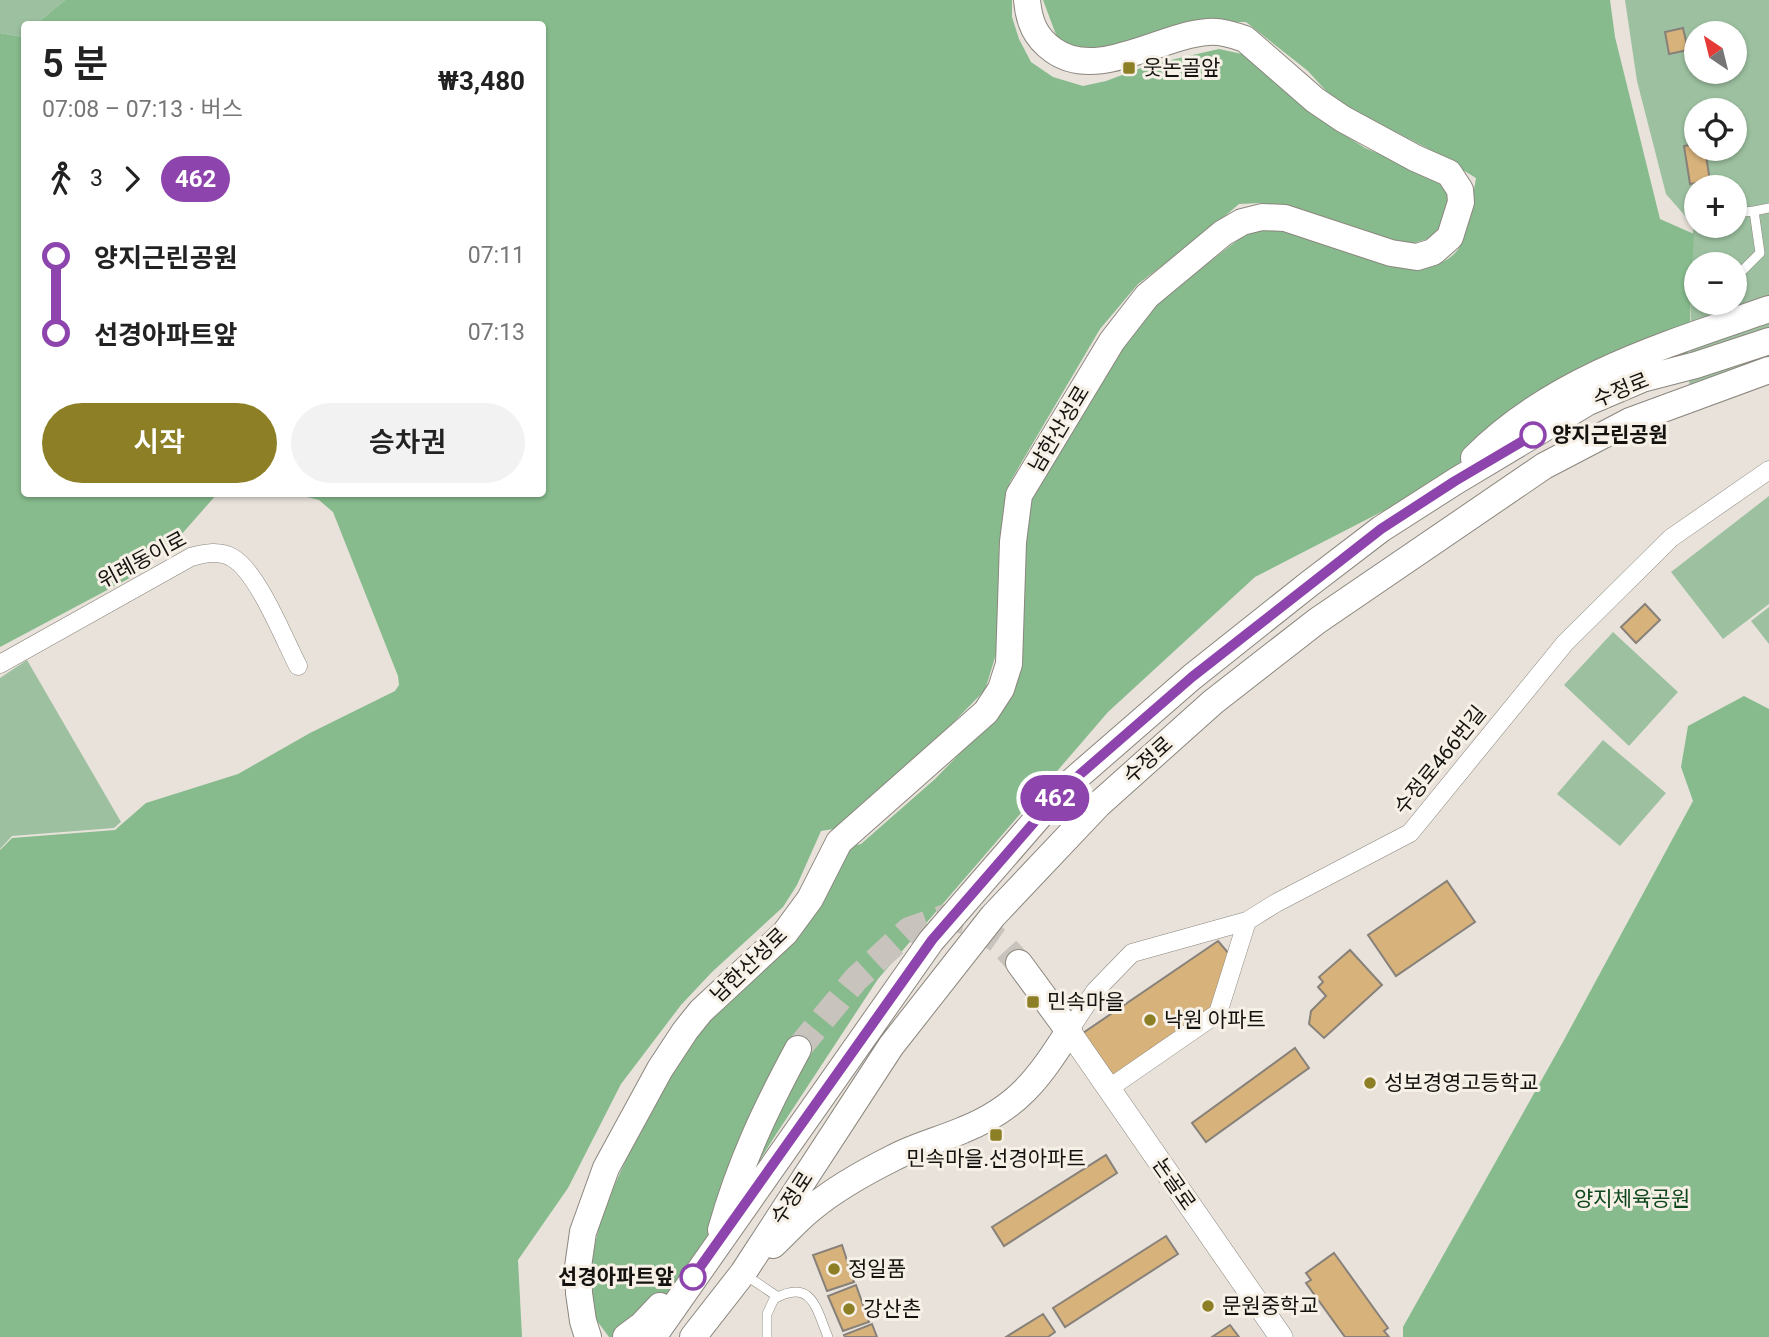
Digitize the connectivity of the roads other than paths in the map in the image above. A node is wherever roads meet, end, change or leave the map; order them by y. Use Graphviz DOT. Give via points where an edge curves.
graph roads {
  1 [pos="1027,0"];
  2 [pos="1769,208"];
  3 [pos="1754,211"];
  4 [pos="1747,212"];
  5 [pos="1747,266"];
  6 [pos="1769,309"];
  7 [pos="1769,341"];
  8 [pos="1769,370"];
  9 [pos="1769,470"];
  10 [pos="1446,487"];
  11 [pos="0,664"];
  12 [pos="298,666"];
  13 [pos="1247,921"];
  14 [pos="1019,963"];
  15 [pos="1069,1031"];
  16 [pos="798,1049"];
  17 [pos="1108,1089"];
  18 [pos="716,1248"];
  19 [pos="743,1273"];
  20 [pos="693,1277"];
  21 [pos="778,1297"];
  22 [pos="590,1333"];
  23 [pos="626,1337"];
  24 [pos="653,1337"];
  25 [pos="693,1337"];
  26 [pos="767,1337"];
  27 [pos="828,1337"];
  28 [pos="1281,1337"];
  1 -- 22 [label="main road, 남한산성로" via="1032,29 1042,43 1077,61 1097,62 1206,32 1245,39 1343,119 1449,173 1460,190 1458,213 1450,237 1433,252 1417,257 1391,253 1285,218 1242,222 1147,296 1112,341 1019,495 1009,664 986,712 839,842 810,899 785,933 685,1031 624,1133 583,1232 578,1267"];
  2 -- 3 [label="lane"];
  3 -- 4 [label="lane"];
  3 -- 5 [label="lane" via="1760,253"];
  6 -- 10 [label="main road" via="1616,365 1543,402 1496,435"];
  7 -- 10 [label="main road, 수정로" via="1642,379 1588,402"];
  8 -- 19 [label="main road, 수정로" via="1630,421 1544,466 1317,621 1213,702 1099,804 993,916 891,1046"];
  9 -- 13 [label="street, 수정로466번길" via="1671,538 1565,643 1410,833"];
  10 -- 18 [label="main road, 수정로" via="1309,584 1192,677 1062,790 932,940"];
  11 -- 12 [label="street, 위례동이로" via="191,557 210,552 233,557 251,575"];
  13 -- 15 [label="street, 수정로466번길" via="1132,953 1095,991"];
  13 -- 17 [label="street" via="1218,1013"];
  14 -- 15 [label="main road"];
  15 -- 17 [label="street, 논골로"];
  15 -- 19 [label="main road" via="1028,1090 1010,1105 967,1129 896,1156 839,1189 811,1208"];
  16 -- 18 [label="main road" via="744,1158"];
  17 -- 28 [label="street, 논골로"];
  18 -- 20 [label="main road, 수정로"];
  19 -- 21 [label="lane"];
  19 -- 25 [label="main road, 수정로"];
  20 -- 23 [label="main road"];
  20 -- 24 [label="main road, 수정로"];
  21 -- 26 [label="lane" via="767,1314"];
  21 -- 27 [label="lane" via="798,1291 812,1298"];
}
